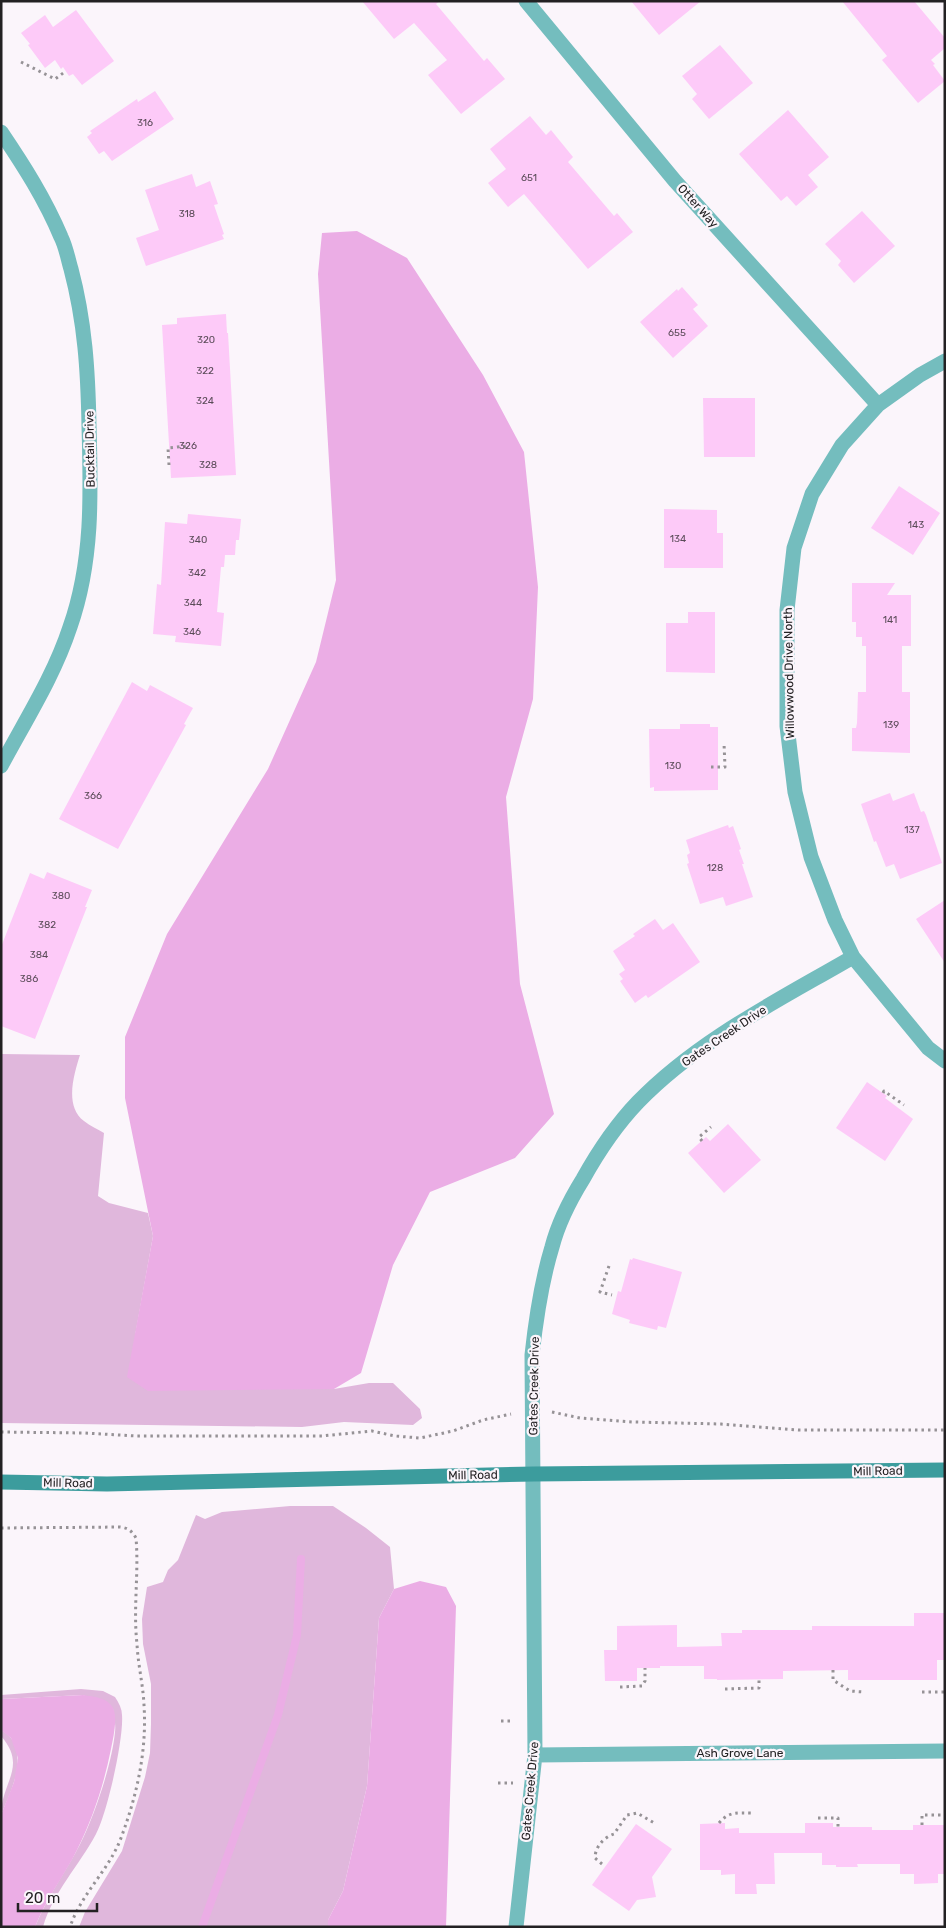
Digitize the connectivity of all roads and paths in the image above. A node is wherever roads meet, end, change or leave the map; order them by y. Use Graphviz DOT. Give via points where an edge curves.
graph roads {
  1 [pos="526,1"];
  2 [pos="21,62"];
  3 [pos="66,71"];
  4 [pos="1,132"];
  5 [pos="945,361"];
  6 [pos="878,404"];
  7 [pos="188,446"];
  8 [pos="169,465"];
  9 [pos="724,742"];
  10 [pos="1,766"];
  11 [pos="711,767"];
  12 [pos="853,956"];
  13 [pos="945,1061"];
  14 [pos="883,1093"];
  15 [pos="904,1105"];
  16 [pos="711,1127"];
  17 [pos="702,1140"];
  18 [pos="609,1266"];
  19 [pos="612,1295"];
  20 [pos="551,1412"];
  21 [pos="513,1413"];
  22 [pos="945,1430"];
  23 [pos="1,1432"];
  24 [pos="945,1470"];
  25 [pos="534,1474"];
  26 [pos="1,1482"];
  27 [pos="1,1528"];
  28 [pos="645,1668"];
  29 [pos="833,1670"];
  30 [pos="759,1679"];
  31 [pos="620,1687"];
  32 [pos="725,1689"];
  33 [pos="863,1692"];
  34 [pos="922,1692"];
  35 [pos="945,1692"];
  36 [pos="501,1721"];
  37 [pos="515,1721"];
  38 [pos="945,1751"];
  39 [pos="535,1755"];
  40 [pos="498,1783"];
  41 [pos="514,1784"];
  42 [pos="752,1813"];
  43 [pos="945,1815"];
  44 [pos="818,1818"];
  45 [pos="720,1823"];
  46 [pos="656,1824"];
  47 [pos="922,1825"];
  48 [pos="838,1827"];
  49 [pos="602,1864"];
  50 [pos="70,1927"];
  51 [pos="516,1927"];
  1 -- 6 [label="street, Otter Way" via="675,180"];
  2 -- 3 [label="path" via="55,79"];
  4 -- 10 [label="street, Bucktail Drive" via="33,180 62,238 80,302 88,368 91,480 84,579 70,628 52,672"];
  5 -- 6 [label="street, Willowwood Drive North" via="920,374"];
  6 -- 12 [label="street, Willowwood Drive North" via="842,445 812,494 794,548 787,610 787,726 795,792 811,857 834,920"];
  7 -- 8 [label="path" via="168,448"];
  9 -- 11 [label="path" via="725,767"];
  12 -- 13 [label="street, Willowwood Drive North" via="928,1048"];
  12 -- 25 [label="street, Gates Creek Drive" via="739,1024 685,1061 638,1103 596,1154 572,1197 552,1246 538,1300 532,1355"];
  14 -- 15 [label="path" via="884,1090"];
  16 -- 17 [label="path" via="699,1137"];
  18 -- 19 [label="path" via="600,1292"];
  20 -- 22 [label="path" via="633,1422 798,1430"];
  21 -- 23 [label="path" via="420,1438 372,1431 322,1436"];
  24 -- 25 [label="street, Mill Road"];
  25 -- 26 [label="street, Mill Road" via="107,1484"];
  25 -- 39 [label="street, Gates Creek Drive"];
  27 -- 50 [label="path" via="120,1527 133,1532 136,1538 136,1645 145,1723 140,1775 116,1851 76,1912"];
  28 -- 31 [label="path" via="642,1686"];
  29 -- 33 [label="path" via="833,1680 850,1691"];
  30 -- 32 [label="path" via="759,1688"];
  34 -- 35 [label="path"];
  36 -- 37 [label="path"];
  38 -- 39 [label="street, Ash Grove Lane"];
  39 -- 51 [label="street, Gates Creek Drive"];
  40 -- 41 [label="path"];
  42 -- 45 [label="path" via="725,1816"];
  43 -- 47 [label="path" via="922,1815"];
  44 -- 48 [label="path" via="838,1818"];
  46 -- 49 [label="path" via="637,1814 627,1815 614,1834 607,1836 595,1852 595,1858"];
}
